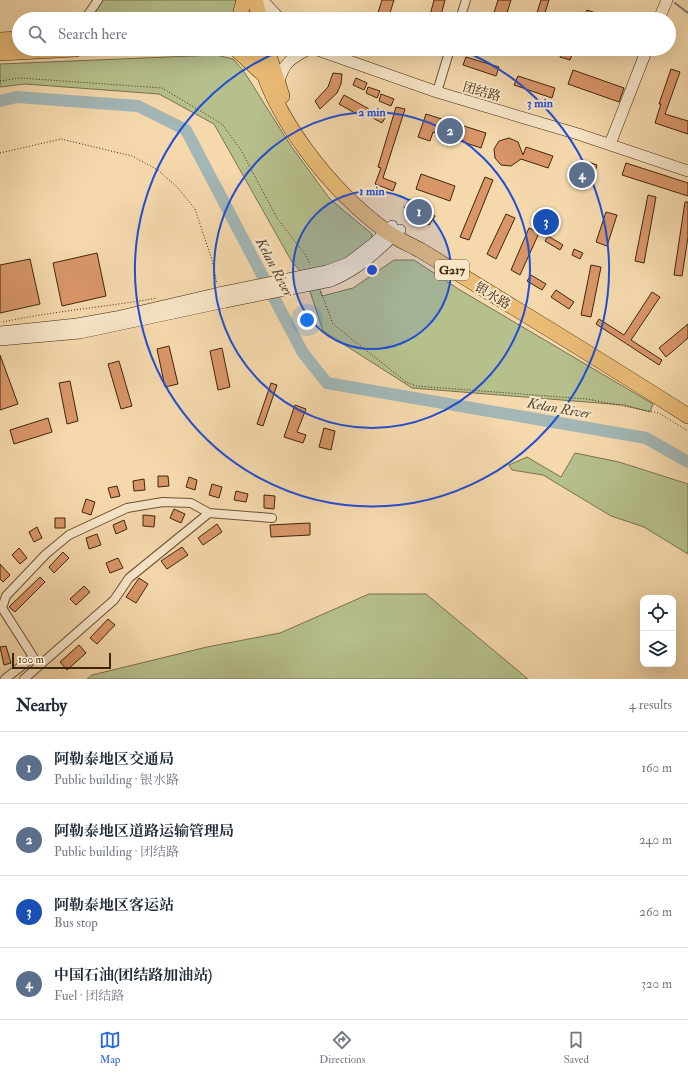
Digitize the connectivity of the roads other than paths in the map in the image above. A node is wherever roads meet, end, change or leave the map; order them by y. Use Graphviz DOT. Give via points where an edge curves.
graph roads {
  1 [pos="98,0"];
  2 [pos="244,0"];
  3 [pos="255,0"];
  4 [pos="262,0"];
  5 [pos="466,0"];
  6 [pos="666,0"];
  7 [pos="90,12"];
  8 [pos="241,12"];
  9 [pos="248,12"];
  10 [pos="258,12"];
  11 [pos="273,12"];
  12 [pos="462,12"];
  13 [pos="662,12"];
  14 [pos="12,39"];
  15 [pos="0,40"];
  16 [pos="12,52"];
  17 [pos="0,53"];
  18 [pos="243,56"];
  19 [pos="259,56"];
  20 [pos="269,56"];
  21 [pos="294,56"];
  22 [pos="336,56"];
  23 [pos="356,56"];
  24 [pos="448,56"];
  25 [pos="644,56"];
  26 [pos="264,76"];
  27 [pos="278,84"];
  28 [pos="438,89"];
  29 [pos="611,140"];
  30 [pos="688,163"];
  31 [pos="688,171"];
  32 [pos="393,231"];
  33 [pos="222,297"];
  34 [pos="0,332"];
  35 [pos="0,340"];
  36 [pos="688,408"];
  37 [pos="688,416"];
  38 [pos="209,514"];
  39 [pos="272,518"];
  40 [pos="1,609"];
  41 [pos="33,657"];
  42 [pos="39,666"];
  43 [pos="5,679"];
  44 [pos="24,679"];
  1 -- 7 [label="street"];
  2 -- 8 [label="highway"];
  2 -- 9 [label="highway"];
  3 -- 10 [label="highway"];
  4 -- 11 [label="main road"];
  5 -- 12 [label="street"];
  6 -- 13 [label="main road"];
  14 -- 15 [label="highway"];
  16 -- 17 [label="highway"];
  18 -- 26 [label="highway"];
  19 -- 26 [label="highway, G217"];
  20 -- 27 [label="highway, G217"];
  21 -- 27 [label="main road" via="282,68"];
  22 -- 28 [label="main road, 团结路"];
  23 -- 28 [label="main road, 团结路"];
  24 -- 28 [label="street"];
  25 -- 29 [label="main road"];
  26 -- 32 [label="highway, 银水路 / G217" via="276,103 315,162 355,204"];
  27 -- 32 [label="highway, 银水路 / G217" via="282,96 318,155"];
  28 -- 29 [label="main road, 团结路"];
  29 -- 30 [label="main road, 团结路"];
  29 -- 31 [label="main road, 团结路"];
  32 -- 33 [label="main road, bridge" via="365,262 348,274"];
  32 -- 36 [label="highway, 银水路 / G217" via="529,308"];
  32 -- 37 [label="highway, 银水路 / G217"];
  33 -- 34 [label="main road" via="77,324"];
  33 -- 35 [label="main road" via="80,333"];
  38 -- 39 [label="street"];
  38 -- 40 [label="street" via="191,503 163,502 127,508 69,535 46,554 6,596"];
  38 -- 42 [label="street" via="129,578 114,600"];
  40 -- 41 [label="street"];
  41 -- 42 [label="street"];
  41 -- 43 [label="street"];
  42 -- 44 [label="street"];
}
